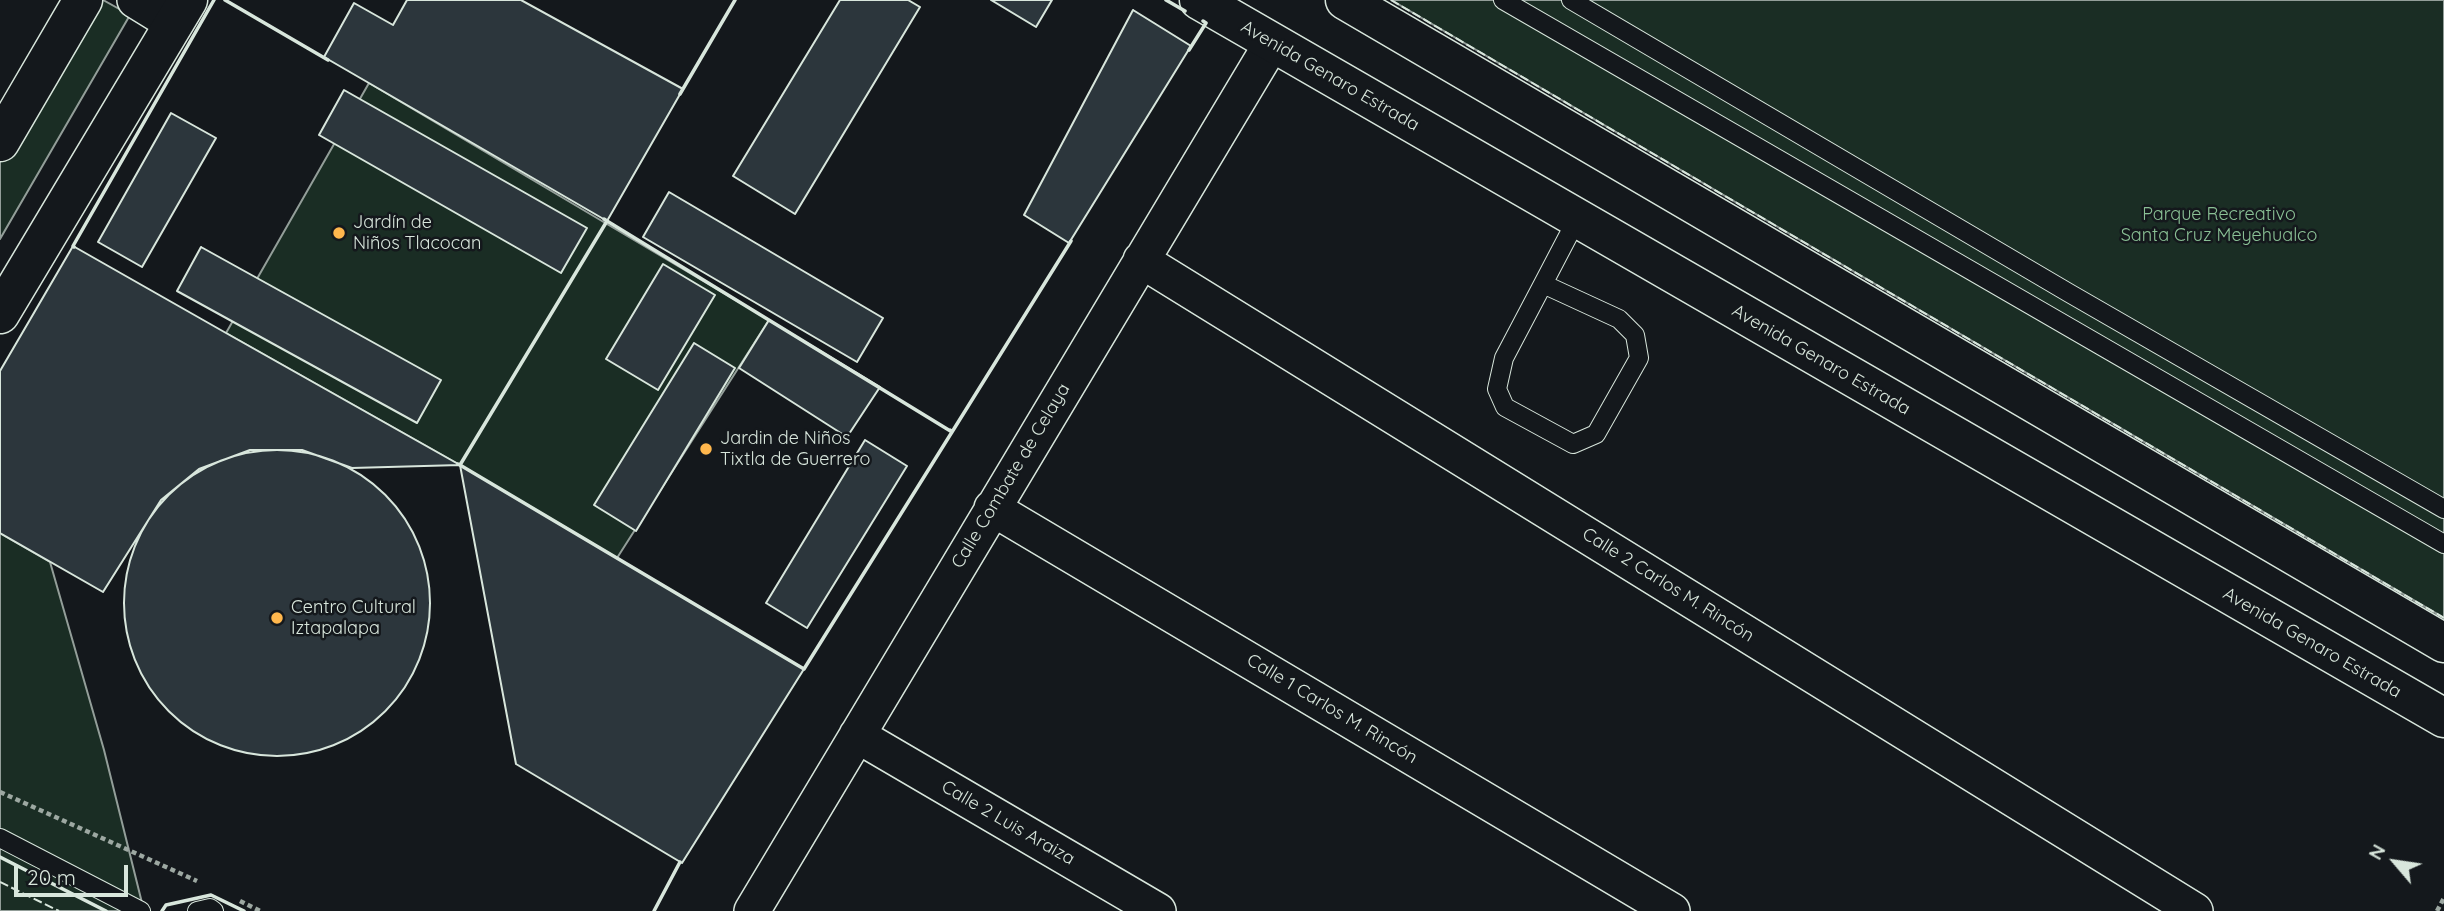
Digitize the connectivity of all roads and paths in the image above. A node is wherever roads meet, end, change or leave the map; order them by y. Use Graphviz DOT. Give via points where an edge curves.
graph roads {
  1 [pos="83,0"];
  2 [pos="135,0"];
  3 [pos="1199,0"];
  4 [pos="1345,0"];
  5 [pos="1503,0"];
  6 [pos="1571,0"];
  7 [pos="181,12"];
  8 [pos="1272,43"];
  9 [pos="0,142"];
  10 [pos="1577,219"];
  11 [pos="1141,260"];
  12 [pos="1543,284"];
  13 [pos="0,314"];
  14 [pos="992,508"];
  15 [pos="2444,509"];
  16 [pos="2444,544"];
  17 [pos="2444,643"];
  18 [pos="2444,719"];
  19 [pos="858,735"];
  20 [pos="0,792"];
  21 [pos="0,838"];
  22 [pos="208,887"];
  23 [pos="232,898"];
  24 [pos="2444,898"];
  25 [pos="141,911"];
  26 [pos="197,911"];
  27 [pos="215,911"];
  28 [pos="260,911"];
  29 [pos="752,911"];
  30 [pos="1158,911"];
  31 [pos="1672,911"];
  32 [pos="2195,911"];
  33 [pos="2437,911"];
  1 -- 9 [label="street"];
  2 -- 7 [label="street"];
  3 -- 8 [label="street, Avenida Genaro Estrada"];
  4 -- 17 [label="street"];
  5 -- 16 [label="lane"];
  6 -- 15 [label="lane"];
  7 -- 13 [label="street"];
  8 -- 10 [label="street, Avenida Genaro Estrada"];
  8 -- 11 [label="street, Calle Combate de Celaya"];
  10 -- 12 [label="lane"];
  10 -- 18 [label="street, Avenida Genaro Estrada"];
  11 -- 14 [label="street, Calle Combate de Celaya"];
  11 -- 32 [label="street, Calle 2 Carlos M. Rincón"];
  12 -- 12 [label="lane" via="1619,319 1635,335 1639,358 1596,435 1573,444 1505,407 1497,389 1504,358"];
  14 -- 19 [label="street, Calle Combate de Celaya"];
  14 -- 31 [label="street, Calle 1 Carlos M. Rincón"];
  19 -- 29 [label="street, Calle Combate de Celaya"];
  19 -- 30 [label="street, Calle 2 Luis Araiza"];
  20 -- 22 [label="path"];
  21 -- 25 [label="lane"];
  23 -- 28 [label="path"];
  24 -- 33 [label="path"];
  26 -- 27 [label="lane"];
}
